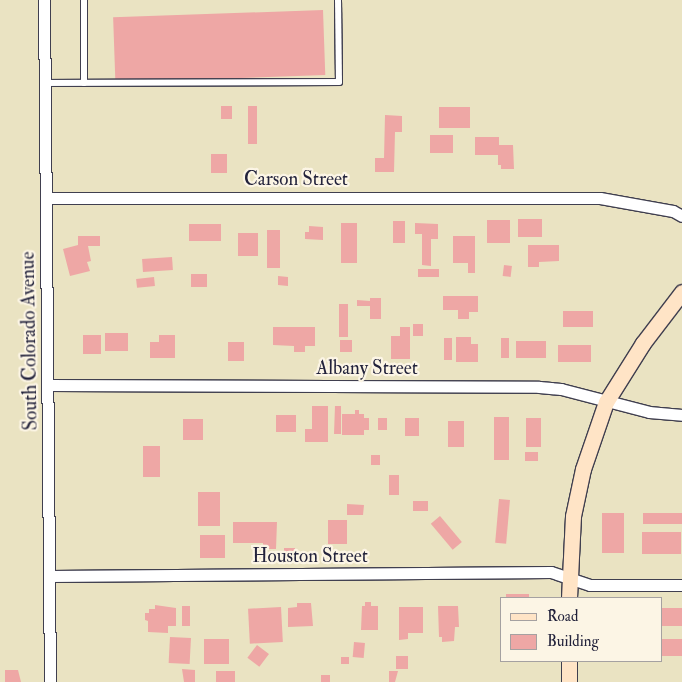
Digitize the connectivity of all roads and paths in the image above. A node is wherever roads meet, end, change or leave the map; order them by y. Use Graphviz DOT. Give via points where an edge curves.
graph roads {
  1 [pos="44,0"];
  2 [pos="84,0"];
  3 [pos="338,0"];
  4 [pos="84,83"];
  5 [pos="45,84"];
  6 [pos="46,198"];
  7 [pos="682,216"];
  8 [pos="682,292"];
  9 [pos="49,385"];
  10 [pos="606,402"];
  11 [pos="682,415"];
  12 [pos="50,576"];
  13 [pos="569,578"];
  14 [pos="682,585"];
  15 [pos="569,597"];
  16 [pos="569,662"];
  17 [pos="50,682"];
  18 [pos="569,682"];
  1 -- 5 [label="street, South Colorado Avenue"];
  2 -- 4 [label="lane"];
  3 -- 4 [label="lane" via="339,82"];
  4 -- 5 [label="lane"];
  5 -- 6 [label="street, South Colorado Avenue"];
  6 -- 7 [label="street, Carson Street" via="600,198 673,211"];
  6 -- 9 [label="street, South Colorado Avenue"];
  8 -- 10 [label="street" via="643,343"];
  9 -- 10 [label="street, Albany Street" via="539,387 561,389"];
  9 -- 12 [label="street, South Colorado Avenue"];
  10 -- 11 [label="street, Albany Street" via="658,414"];
  10 -- 13 [label="street" via="583,469 573,516"];
  12 -- 13 [label="street, Houston Street" via="551,572"];
  12 -- 17 [label="street, South Colorado Avenue"];
  13 -- 14 [label="street, Houston Street" via="590,585"];
  13 -- 15 [label="street"];
  16 -- 18 [label="street"];
}
